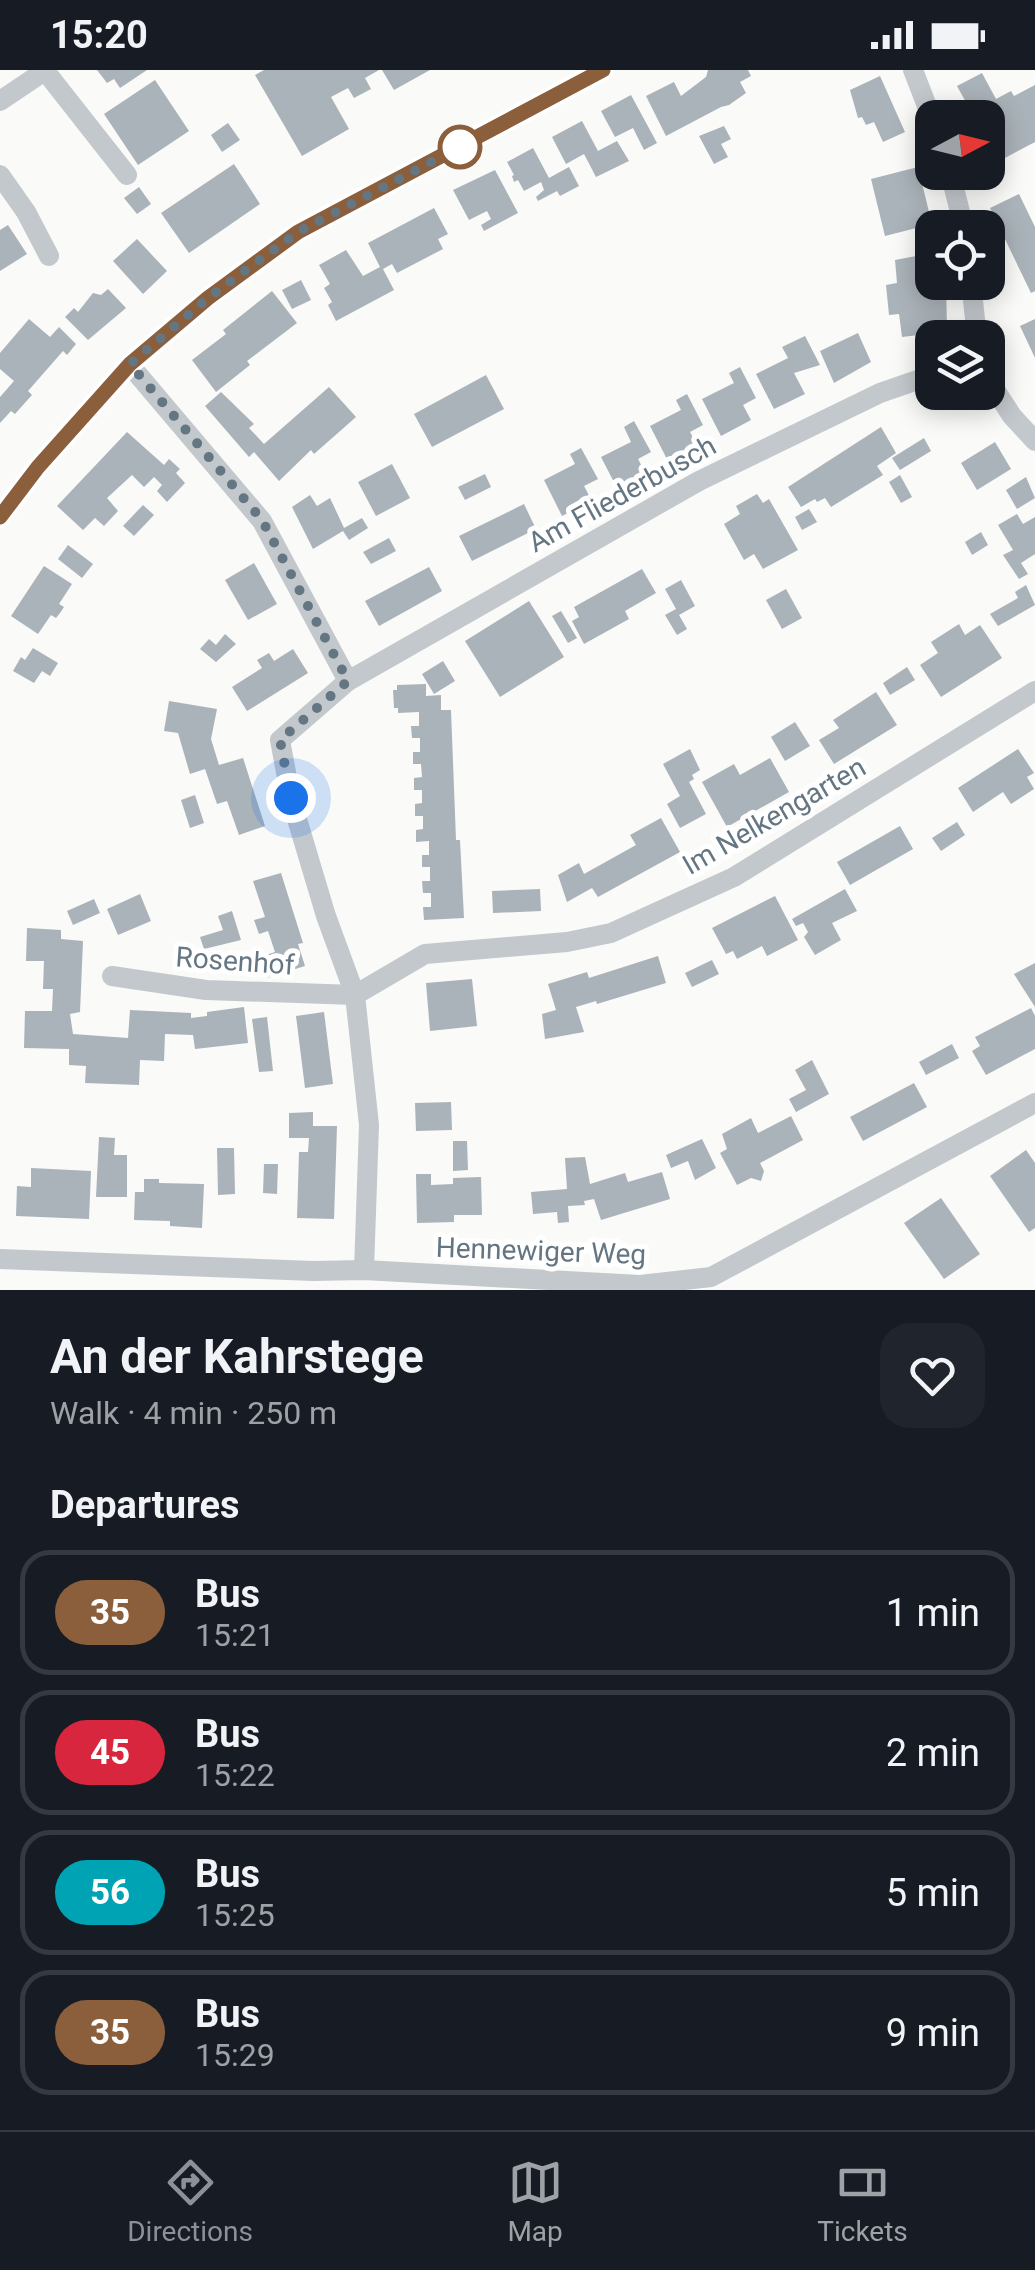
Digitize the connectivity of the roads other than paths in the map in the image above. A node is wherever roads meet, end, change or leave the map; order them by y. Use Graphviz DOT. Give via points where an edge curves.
graph roads {
  1 [pos="603,70"];
  2 [pos="913,70"];
  3 [pos="46,71"];
  4 [pos="925,100"];
  5 [pos="0,101"];
  6 [pos="0,175"];
  7 [pos="126,175"];
  8 [pos="49,256"];
  9 [pos="130,364"];
  10 [pos="915,382"];
  11 [pos="1005,405"];
  12 [pos="1035,441"];
  13 [pos="0,517"];
  14 [pos="348,681"];
  15 [pos="1035,691"];
  16 [pos="112,976"];
  17 [pos="355,995"];
  18 [pos="1035,1103"];
  19 [pos="0,1259"];
  20 [pos="364,1270"];
  21 [pos="314,1281"];
  22 [pos="716,1284"];
  1 -- 9 [label="street" via="298,232"];
  2 -- 4 [label="street"];
  3 -- 5 [label="street"];
  3 -- 7 [label="street"];
  6 -- 8 [label="street"];
  9 -- 13 [label="street"];
  9 -- 14 [label="street" via="262,520"];
  10 -- 14 [label="street, Am Fliederbusch" via="700,481"];
  11 -- 12 [label="street"];
  14 -- 17 [label="street, Am Fliederbusch" via="280,740 291,798"];
  15 -- 17 [label="street, Im Nelkengarten" via="734,877 611,933 426,954"];
  16 -- 17 [label="street, Rosenhof" via="206,990"];
  17 -- 20 [label="street" via="369,1125"];
  18 -- 22 [label="street, Hennewiger Weg"];
  19 -- 21 [label="street, Hennewiger Weg"];
  20 -- 21 [label="street, Hennewiger Weg"];
  20 -- 22 [label="street, Hennewiger Weg"];
}
